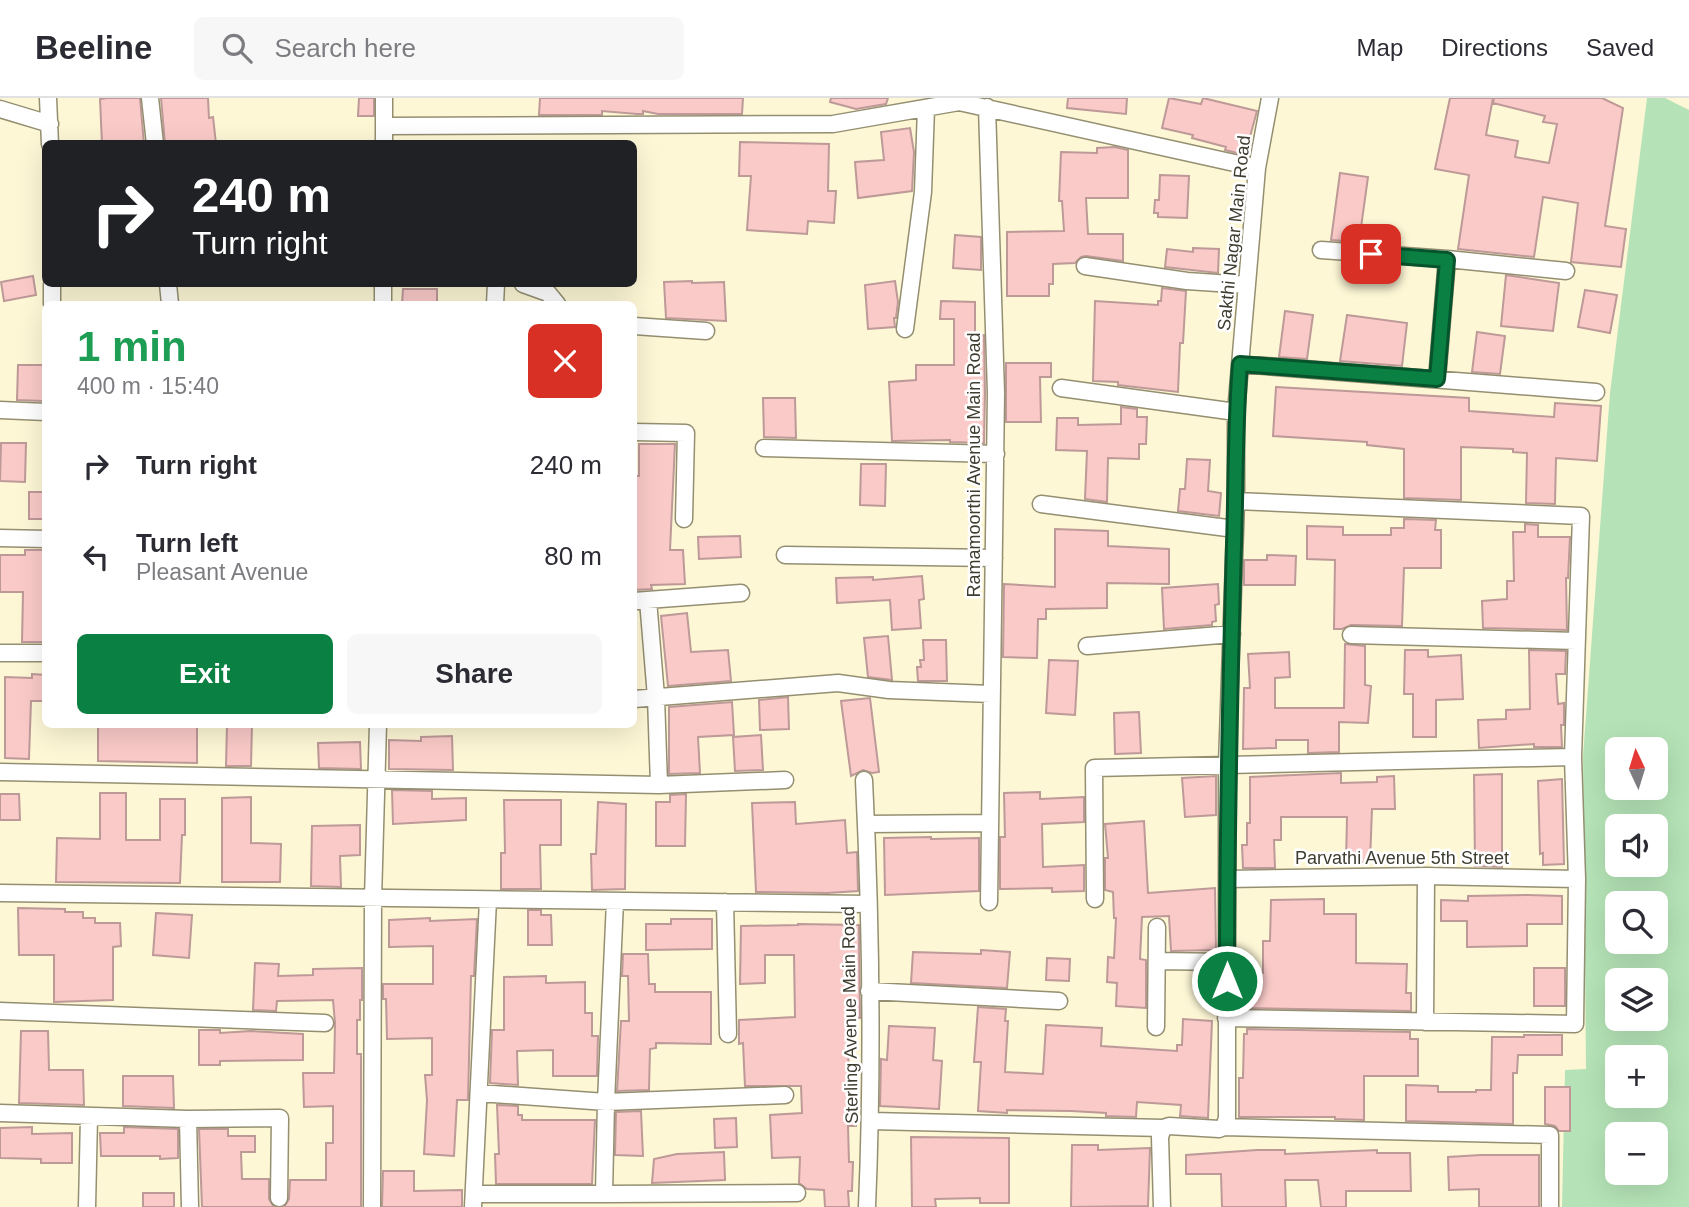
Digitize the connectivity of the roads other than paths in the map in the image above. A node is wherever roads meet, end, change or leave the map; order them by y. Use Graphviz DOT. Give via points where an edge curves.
graph roads {
  1 [pos="48,98"];
  2 [pos="150,98"];
  3 [pos="384,98"];
  4 [pos="1270,98"];
  5 [pos="959,100"];
  6 [pos="987,107"];
  7 [pos="926,108"];
  8 [pos="0,109"];
  9 [pos="50,124"];
  10 [pos="384,127"];
  11 [pos="50,140"];
  12 [pos="155,140"];
  13 [pos="384,140"];
  14 [pos="1256,168"];
  15 [pos="1321,250"];
  16 [pos="1447,260"];
  17 [pos="1085,266"];
  18 [pos="1566,271"];
  19 [pos="1247,285"];
  20 [pos="531,287"];
  21 [pos="555,301"];
  22 [pos="637,326"];
  23 [pos="905,329"];
  24 [pos="706,331"];
  25 [pos="1240,364"];
  26 [pos="1437,379"];
  27 [pos="1061,388"];
  28 [pos="1596,392"];
  29 [pos="0,410"];
  30 [pos="42,412"];
  31 [pos="1236,412"];
  32 [pos="637,432"];
  33 [pos="764,448"];
  34 [pos="996,454"];
  35 [pos="1236,501"];
  36 [pos="1041,504"];
  37 [pos="684,519"];
  38 [pos="1235,529"];
  39 [pos="0,538"];
  40 [pos="42,539"];
  41 [pos="785,555"];
  42 [pos="994,558"];
  43 [pos="741,593"];
  44 [pos="641,601"];
  45 [pos="1232,634"];
  46 [pos="1351,635"];
  47 [pos="1576,641"];
  48 [pos="1087,646"];
  49 [pos="0,653"];
  50 [pos="42,653"];
  51 [pos="991,694"];
  52 [pos="656,697"];
  53 [pos="637,699"];
  54 [pos="378,728"];
  55 [pos="1573,757"];
  56 [pos="1227,765"];
  57 [pos="0,772"];
  58 [pos="378,778"];
  59 [pos="785,780"];
  60 [pos="864,780"];
  61 [pos="659,785"];
  62 [pos="990,823"];
  63 [pos="866,824"];
  64 [pos="1426,876"];
  65 [pos="1577,878"];
  66 [pos="1227,879"];
  67 [pos="0,893"];
  68 [pos="373,899"];
  69 [pos="1095,899"];
  70 [pos="488,900"];
  71 [pos="615,901"];
  72 [pos="725,902"];
  73 [pos="989,902"];
  74 [pos="868,904"];
  75 [pos="1157,928"];
  76 [pos="1157,961"];
  77 [pos="1227,962"];
  78 [pos="869,991"];
  79 [pos="1059,1001"];
  80 [pos="0,1011"];
  81 [pos="1226,1018"];
  82 [pos="1425,1022"];
  83 [pos="325,1023"];
  84 [pos="1156,1027"];
  85 [pos="728,1034"];
  86 [pos="479,1093"];
  87 [pos="785,1095"];
  88 [pos="606,1102"];
  89 [pos="0,1113"];
  90 [pos="89,1117"];
  91 [pos="188,1119"];
  92 [pos="871,1121"];
  93 [pos="1224,1127"];
  94 [pos="1163,1128"];
  95 [pos="797,1193"];
  96 [pos="604,1194"];
  97 [pos="279,1198"];
  98 [pos="474,1201"];
  99 [pos="87,1207"];
  100 [pos="191,1207"];
  101 [pos="372,1207"];
  102 [pos="867,1207"];
  103 [pos="1162,1207"];
  104 [pos="1550,1207"];
  1 -- 9 [label="street"];
  2 -- 12 [label="street"];
  3 -- 10 [label="street"];
  4 -- 14 [label="street, Sakthi Nagar Main Road"];
  5 -- 6 [label="street"];
  5 -- 7 [label="street"];
  6 -- 14 [label="street"];
  6 -- 34 [label="street, Ramamoorthi Avenue Main Road"];
  7 -- 10 [label="street" via="833,124"];
  7 -- 23 [label="street" via="923,192"];
  8 -- 9 [label="street"];
  9 -- 11 [label="street"];
  10 -- 13 [label="street"];
  14 -- 19 [label="street, Sakthi Nagar Main Road"];
  15 -- 16 [label="street"];
  16 -- 18 [label="street"];
  16 -- 26 [label="street"];
  17 -- 19 [label="street"];
  19 -- 25 [label="street, Sakthi Nagar Main Road"];
  20 -- 21 [label="street"];
  22 -- 24 [label="street"];
  25 -- 26 [label="street"];
  25 -- 31 [label="street, Sakthi Nagar Main Road"];
  26 -- 28 [label="street"];
  27 -- 31 [label="street"];
  29 -- 30 [label="street"];
  31 -- 35 [label="street, Sakthi Nagar Main Road"];
  32 -- 37 [label="street" via="686,433"];
  33 -- 34 [label="street"];
  34 -- 42 [label="street, Ramamoorthi Avenue Main Road"];
  35 -- 38 [label="street, Sakthi Nagar Main Road"];
  35 -- 47 [label="street" via="1581,516"];
  36 -- 38 [label="street"];
  38 -- 45 [label="street, Sakthi Nagar Main Road"];
  39 -- 40 [label="street"];
  41 -- 42 [label="street"];
  42 -- 51 [label="street, Ramamoorthi Avenue Main Road"];
  43 -- 44 [label="street"];
  44 -- 52 [label="street"];
  45 -- 48 [label="street"];
  45 -- 56 [label="street, Sakthi Nagar Main Road"];
  46 -- 47 [label="street"];
  47 -- 55 [label="street"];
  49 -- 50 [label="street"];
  51 -- 52 [label="street" via="838,683"];
  51 -- 62 [label="street, Ramamoorthi Avenue Main Road"];
  52 -- 53 [label="street"];
  52 -- 61 [label="street"];
  54 -- 58 [label="street"];
  55 -- 56 [label="street"];
  55 -- 65 [label="street"];
  56 -- 66 [label="street, Sakthi Nagar Main Road"];
  56 -- 69 [label="street" via="1094,768"];
  57 -- 58 [label="street"];
  58 -- 61 [label="street"];
  58 -- 68 [label="street"];
  59 -- 61 [label="street"];
  60 -- 63 [label="street, Sterling Avenue Main Road"];
  62 -- 63 [label="street"];
  62 -- 73 [label="street, Ramamoorthi Avenue Main Road"];
  63 -- 74 [label="street, Sterling Avenue Main Road"];
  64 -- 65 [label="street, Parvathi Avenue 5th Street"];
  64 -- 66 [label="street, Parvathi Avenue 5th Street"];
  64 -- 82 [label="street"];
  65 -- 82 [label="street" via="1575,1024"];
  66 -- 77 [label="street, Sakthi Nagar Main Road"];
  67 -- 68 [label="street"];
  68 -- 70 [label="street"];
  68 -- 101 [label="street"];
  70 -- 71 [label="street"];
  70 -- 86 [label="street"];
  71 -- 72 [label="street"];
  71 -- 88 [label="street"];
  72 -- 74 [label="street"];
  72 -- 85 [label="street"];
  74 -- 78 [label="street, Sterling Avenue Main Road"];
  75 -- 76 [label="street"];
  76 -- 77 [label="street"];
  76 -- 84 [label="street"];
  77 -- 81 [label="street, Sakthi Nagar Main Road"];
  78 -- 79 [label="street"];
  78 -- 92 [label="street, Sterling Avenue Main Road"];
  80 -- 83 [label="street"];
  81 -- 82 [label="street"];
  81 -- 93 [label="street, Sakthi Nagar Main Road"];
  86 -- 88 [label="street"];
  86 -- 98 [label="street"];
  87 -- 88 [label="street"];
  88 -- 96 [label="street"];
  89 -- 90 [label="street"];
  90 -- 91 [label="street"];
  90 -- 99 [label="street"];
  91 -- 97 [label="street" via="279,1118"];
  91 -- 100 [label="street"];
  92 -- 94 [label="street"];
  92 -- 102 [label="street, Sterling Avenue Main Road"];
  93 -- 94 [label="street"];
  93 -- 104 [label="street" via="1550,1135"];
  94 -- 103 [label="street"];
  95 -- 96 [label="street"];
  96 -- 98 [label="street"];
}
